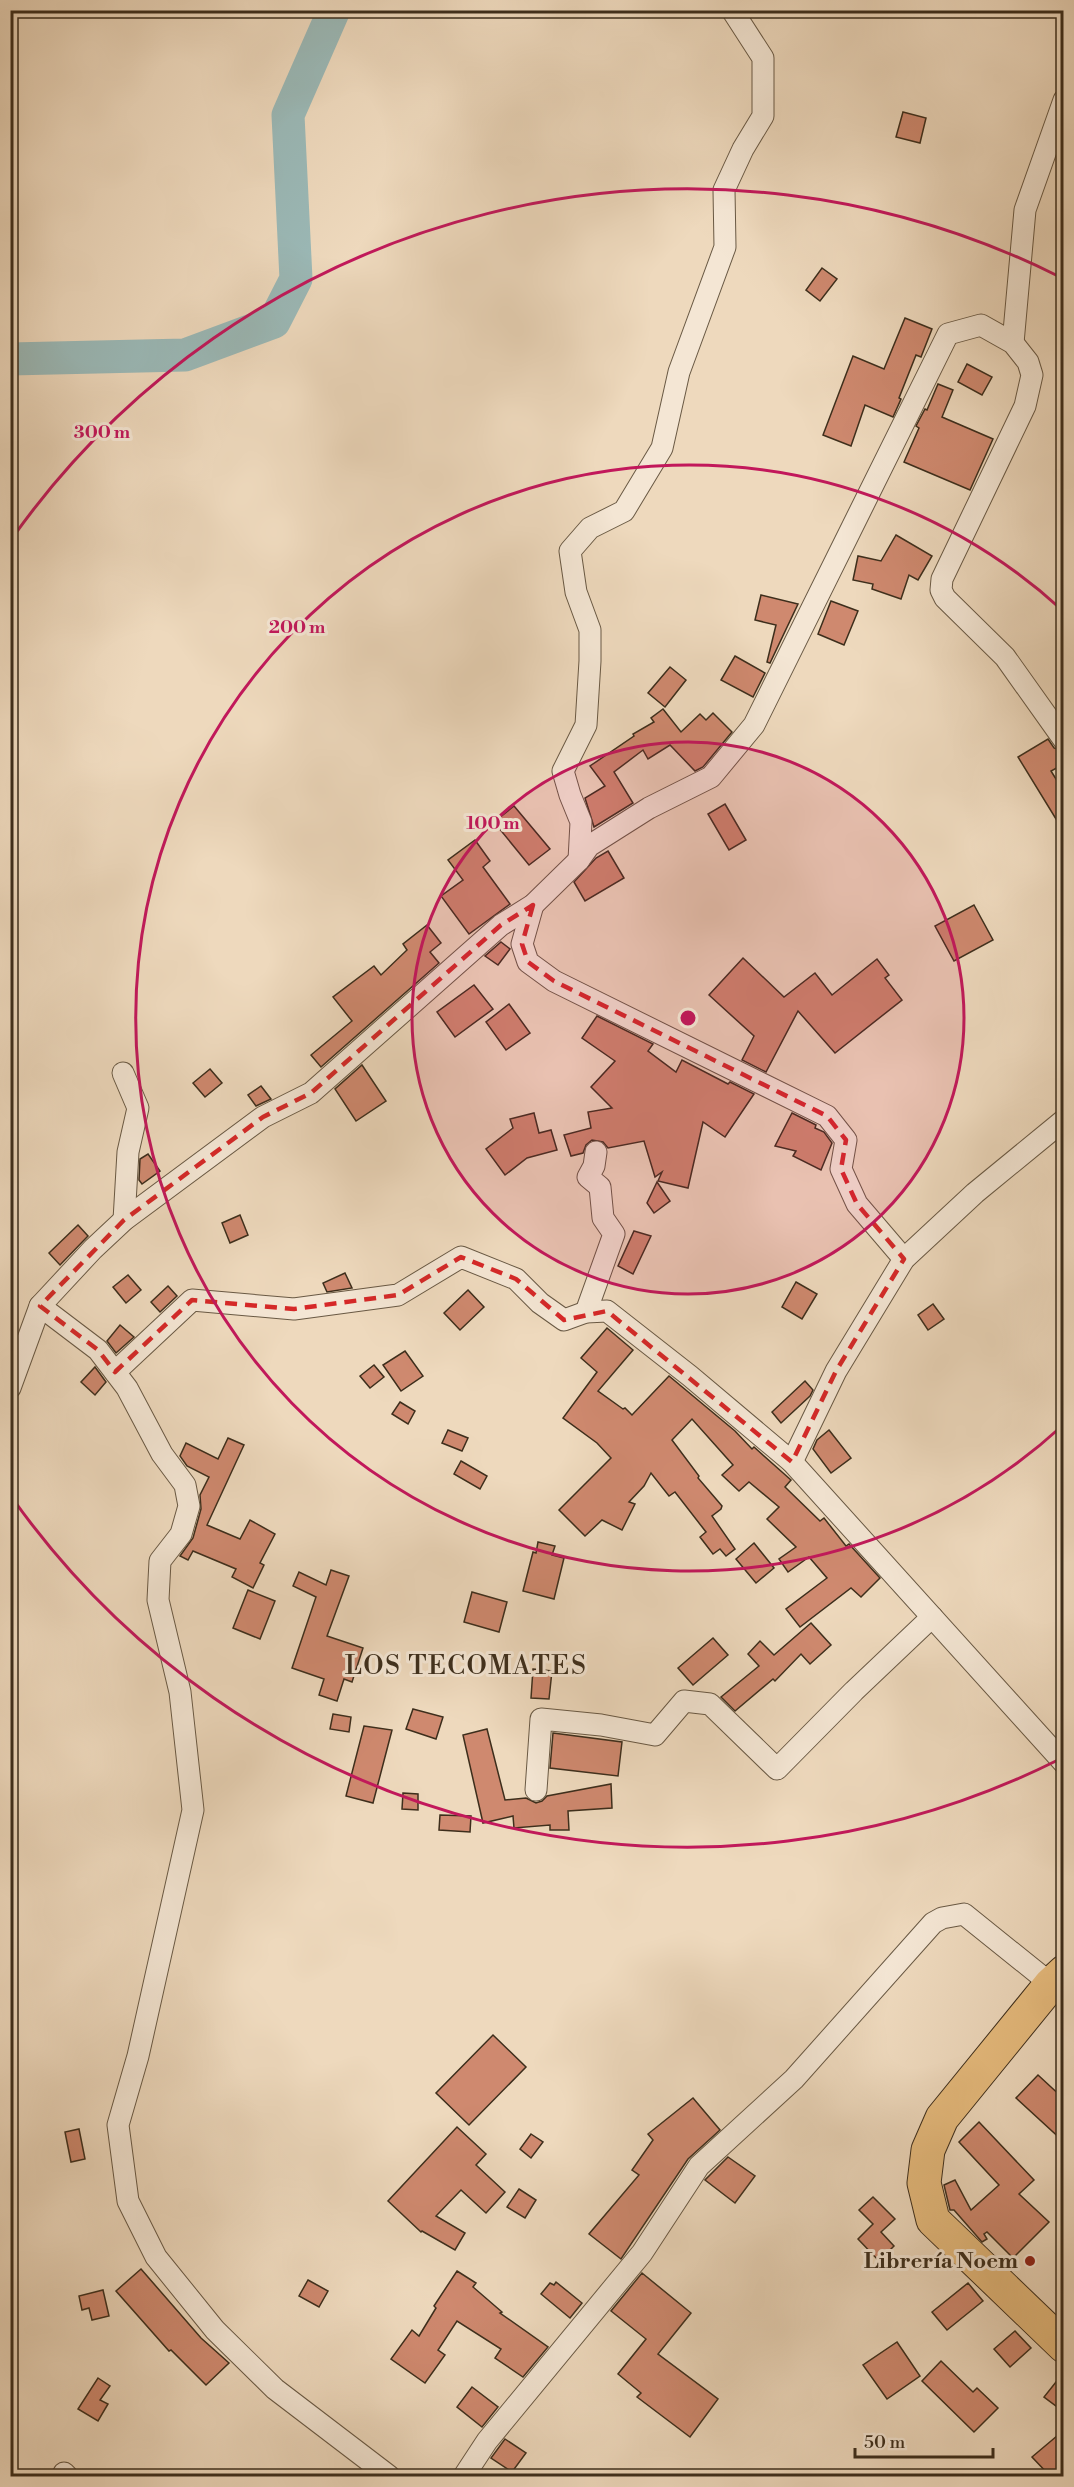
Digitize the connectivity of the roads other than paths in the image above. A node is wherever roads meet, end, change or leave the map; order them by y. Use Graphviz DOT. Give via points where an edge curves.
graph roads {
  1 [pos="732,10"];
  2 [pos="1064,100"];
  3 [pos="1013,343"];
  4 [pos="1064,740"];
  5 [pos="579,860"];
  6 [pos="533,905"];
  7 [pos="123,1074"];
  8 [pos="1064,1120"];
  9 [pos="596,1152"];
  10 [pos="124,1220"];
  11 [pos="904,1259"];
  12 [pos="40,1306"];
  13 [pos="586,1312"];
  14 [pos="115,1372"];
  15 [pos="12,1378"];
  16 [pos="792,1462"];
  17 [pos="932,1617"];
  18 [pos="1064,1763"];
  19 [pos="536,1790"];
  20 [pos="1057,1978"];
  21 [pos="1064,2346"];
  22 [pos="378,2473"];
  23 [pos="464,2476"];
  1 -- 5 [label="street" via="763,58 763,116 724,190 725,247 679,372 662,448 624,511 590,528 570,552 576,592 590,630 586,725 563,771 581,822"];
  2 -- 3 [label="street" via="1025,210"];
  3 -- 4 [label="street" via="1028,362 1032,375 1025,406 942,579 941,590 1005,657"];
  3 -- 5 [label="street" via="981,325 948,334 754,725 711,777 649,808 589,846"];
  5 -- 6 [label="street"];
  6 -- 10 [label="street" via="501,925 311,1093 263,1117"];
  6 -- 11 [label="street" via="522,944 528,962 554,981 827,1116 846,1140 841,1169 856,1204"];
  7 -- 10 [label="street" via="138,1108 128,1152"];
  8 -- 11 [label="street" via="975,1193"];
  9 -- 13 [label="street" via="588,1176 600,1187 603,1218 614,1234"];
  10 -- 12 [label="street"];
  11 -- 16 [label="street" via="836,1371"];
  12 -- 14 [label="street" via="98,1350"];
  12 -- 15 [label="street"];
  13 -- 14 [label="street" via="564,1320 516,1279 460,1257 398,1295 294,1309 192,1300"];
  13 -- 16 [label="street" via="607,1311"];
  14 -- 22 [label="street" via="162,1454 185,1485 189,1506 181,1534 160,1561 158,1600 180,1692 194,1810 138,2056 118,2125 128,2201 156,2257 215,2330 275,2389"];
  16 -- 17 [label="street"];
  17 -- 18 [label="street"];
  17 -- 19 [label="street" via="777,1769 710,1704 684,1701 655,1735 541,1719"];
  20 -- 21 [label="main road" via="942,2118 928,2150 924,2183 933,2220"];
  20 -- 23 [label="street" via="964,1914 933,1923 794,2079 699,2166 642,2253 487,2441"];
}
